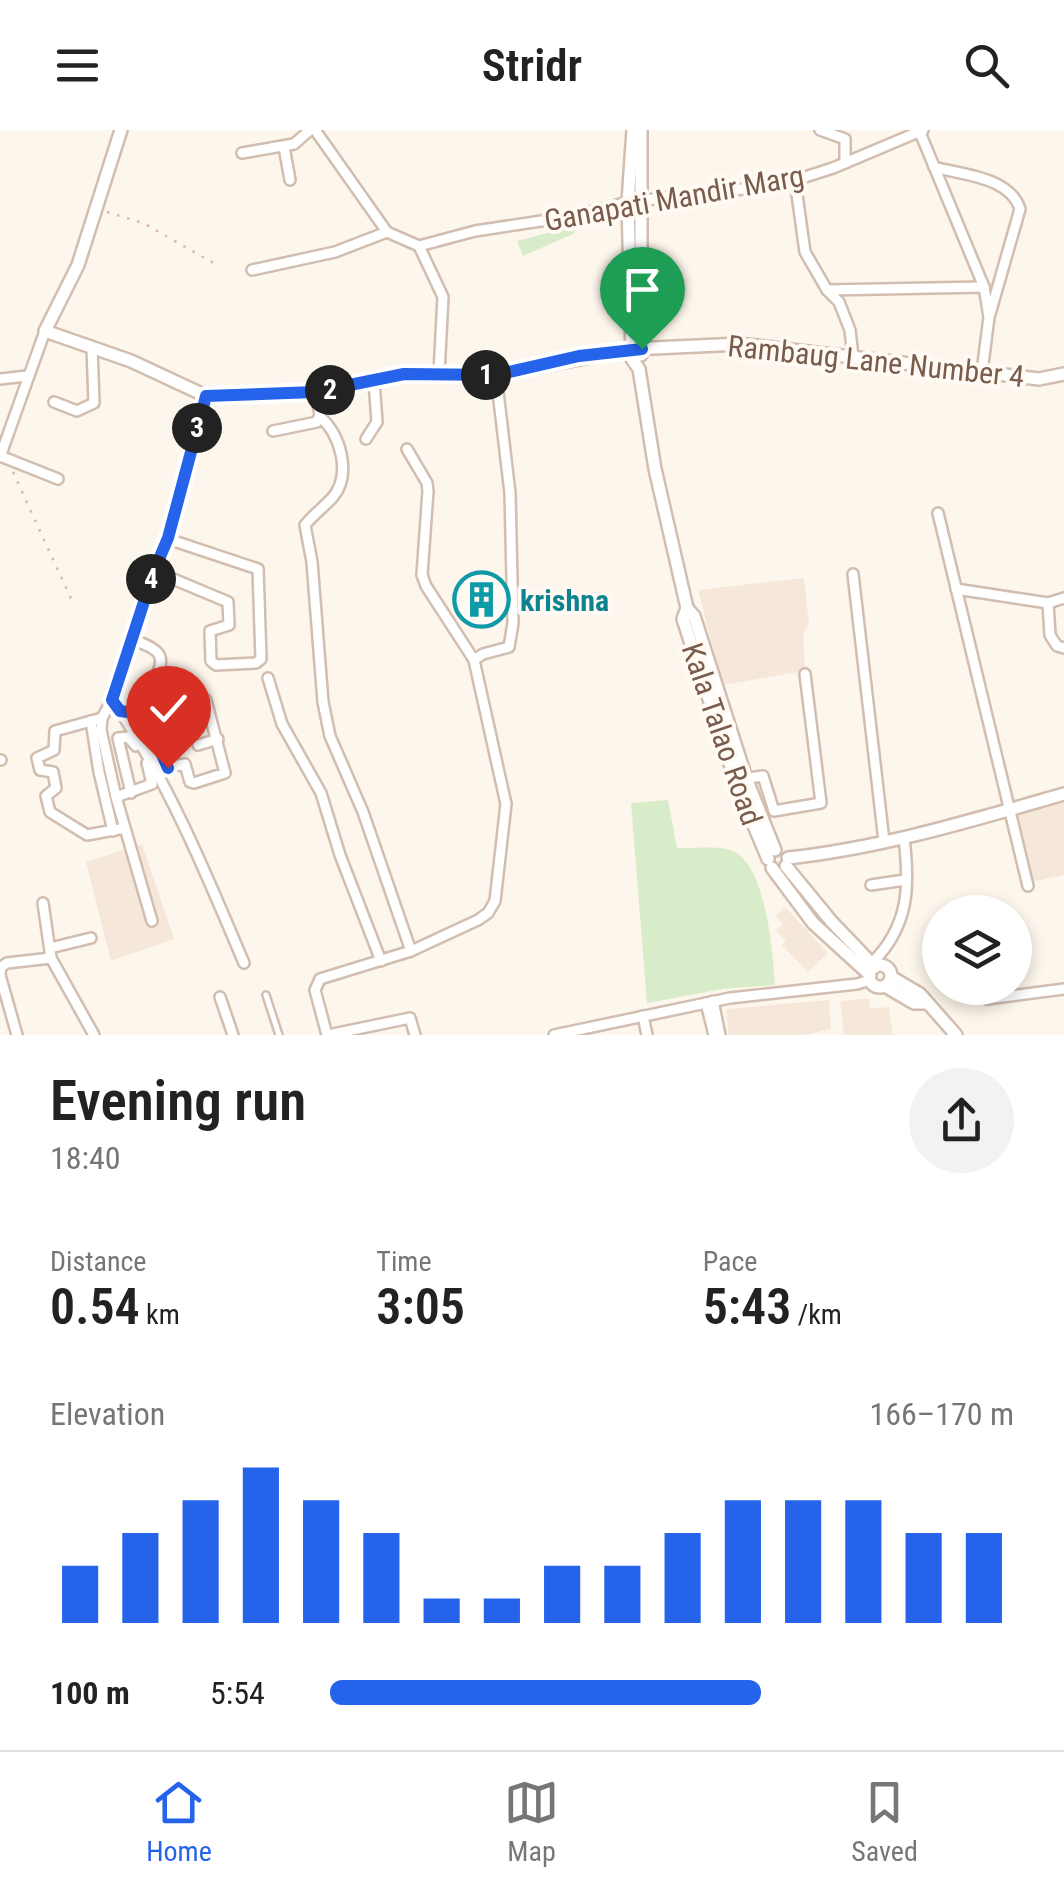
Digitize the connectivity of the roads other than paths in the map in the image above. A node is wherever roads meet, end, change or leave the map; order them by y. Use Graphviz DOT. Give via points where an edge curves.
graph roads {
  1 [pos="121,130"];
  2 [pos="334,130"];
  3 [pos="633,130"];
  4 [pos="641,130"];
  5 [pos="820,130"];
  6 [pos="920,130"];
  7 [pos="315,133"];
  8 [pos="284,147"];
  9 [pos="242,154"];
  10 [pos="845,163"];
  11 [pos="934,167"];
  12 [pos="290,180"];
  13 [pos="795,180"];
  14 [pos="634,202"];
  15 [pos="387,232"];
  16 [pos="419,246"];
  17 [pos="252,270"];
  18 [pos="984,286"];
  19 [pos="827,290"];
  20 [pos="989,316"];
  21 [pos="45,331"];
  22 [pos="92,348"];
  23 [pos="637,349"];
  24 [pos="853,357"];
  25 [pos="982,372"];
  26 [pos="439,374"];
  27 [pos="1064,374"];
  28 [pos="496,375"];
  29 [pos="26,376"];
  30 [pos="0,379"];
  31 [pos="374,380"];
  32 [pos="315,392"];
  33 [pos="206,396"];
  34 [pos="54,402"];
  35 [pos="320,417"];
  36 [pos="273,431"];
  37 [pos="366,439"];
  38 [pos="406,449"];
  39 [pos="3,457"];
  40 [pos="58,479"];
  41 [pos="938,514"];
  42 [pos="168,538"];
  43 [pos="154,571"];
  44 [pos="853,574"];
  45 [pos="956,589"];
  46 [pos="1064,598"];
  47 [pos="1048,603"];
  48 [pos="133,640"];
  49 [pos="1064,648"];
  50 [pos="474,660"];
  51 [pos="805,674"];
  52 [pos="268,678"];
  53 [pos="169,690"];
  54 [pos="112,700"];
  55 [pos="120,711"];
  56 [pos="144,714"];
  57 [pos="94,732"];
  58 [pos="118,738"];
  59 [pos="218,739"];
  60 [pos="198,745"];
  61 [pos="741,779"];
  62 [pos="131,793"];
  63 [pos="1064,794"];
  64 [pos="117,802"];
  65 [pos="102,810"];
  66 [pos="1009,810"];
  67 [pos="125,828"];
  68 [pos="113,832"];
  69 [pos="904,838"];
  70 [pos="884,841"];
  71 [pos="778,860"];
  72 [pos="905,880"];
  73 [pos="871,885"];
  74 [pos="1028,886"];
  75 [pos="806,891"];
  76 [pos="794,900"];
  77 [pos="42,903"];
  78 [pos="152,921"];
  79 [pos="92,938"];
  80 [pos="411,951"];
  81 [pos="50,953"];
  82 [pos="382,961"];
  83 [pos="244,963"];
  84 [pos="872,971"];
  85 [pos="0,974"];
  86 [pos="888,981"];
  87 [pos="1064,989"];
  88 [pos="1032,993"];
  89 [pos="266,995"];
  90 [pos="220,997"];
  91 [pos="710,1002"];
  92 [pos="643,1016"];
  93 [pos="18,1035"];
  94 [pos="94,1035"];
  95 [pos="233,1035"];
  96 [pos="280,1035"];
  97 [pos="327,1035"];
  98 [pos="415,1035"];
  99 [pos="554,1035"];
  100 [pos="648,1035"];
  101 [pos="717,1035"];
  102 [pos="956,1035"];
  1 -- 21 [label="street" via="78,265"];
  2 -- 7 [label="street"];
  3 -- 14 [label="street, Kala Talao Road"];
  4 -- 14 [label="street, Kala Talao Road"];
  5 -- 10 [label="street" via="845,139"];
  6 -- 10 [label="street, Ganapati Mandir Marg"];
  6 -- 11 [label="street"];
  7 -- 8 [label="street"];
  7 -- 15 [label="street"];
  8 -- 9 [label="street"];
  8 -- 12 [label="street"];
  10 -- 13 [label="street, Ganapati Mandir Marg"];
  11 -- 18 [label="street"];
  11 -- 20 [label="street" via="1002,186 1017,199 1020,209"];
  13 -- 14 [label="street, Ganapati Mandir Marg"];
  13 -- 19 [label="street" via="805,252"];
  14 -- 16 [label="street, Ganapati Mandir Marg"];
  14 -- 23 [label="street, Kala Talao Road"];
  15 -- 16 [label="street"];
  15 -- 17 [label="street" via="335,252"];
  16 -- 26 [label="street" via="442,297"];
  18 -- 19 [label="street"];
  18 -- 20 [label="street"];
  19 -- 24 [label="street" via="839,302"];
  20 -- 25 [label="street"];
  21 -- 22 [label="street, Rambaug Lane Number 4"];
  21 -- 29 [label="street"];
  22 -- 33 [label="street, Rambaug Lane Number 4"];
  22 -- 34 [label="street" via="94,403 76,411"];
  23 -- 24 [label="street, Rambaug Lane Number 4" via="740,344"];
  23 -- 28 [label="street, Rambaug Lane Number 4"];
  23 -- 61 [label="street, Kala Talao Road" via="684,619"];
  24 -- 25 [label="street, Rambaug Lane Number 4"];
  25 -- 27 [label="street, Rambaug Lane Number 4"];
  26 -- 28 [label="street, Rambaug Lane Number 4"];
  26 -- 31 [label="street, Rambaug Lane Number 4"];
  28 -- 50 [label="street" via="510,493 512,623 509,647"];
  29 -- 30 [label="street"];
  29 -- 39 [label="street"];
  31 -- 32 [label="street, Rambaug Lane Number 4"];
  31 -- 37 [label="street" via="377,422"];
  32 -- 33 [label="street, Rambaug Lane Number 4"];
  32 -- 35 [label="street"];
  33 -- 42 [label="street"];
  35 -- 36 [label="street"];
  35 -- 80 [label="street" via="333,430 342,462 334,496 305,526 323,702"];
  38 -- 50 [label="street" via="426,482 426,586"];
  39 -- 40 [label="street"];
  41 -- 45 [label="street"];
  42 -- 43 [label="street"];
  42 -- 43 [label="street" via="258,569 261,659 211,662 210,631 229,625 228,602"];
  43 -- 48 [label="street"];
  44 -- 70 [label="street"];
  45 -- 47 [label="street"];
  45 -- 66 [label="street"];
  46 -- 47 [label="street"];
  47 -- 49 [label="street" via="1050,635"];
  48 -- 53 [label="street" via="160,652 151,697"];
  48 -- 54 [label="street"];
  50 -- 80 [label="street" via="506,804 494,901 478,920"];
  51 -- 61 [label="street" via="820,803 774,811 763,776"];
  52 -- 82 [label="street" via="282,724 321,793"];
  54 -- 55 [label="street"];
  54 -- 57 [label="street"];
  55 -- 56 [label="street"];
  55 -- 83 [label="street" via="181,816"];
  56 -- 59 [label="street" via="206,700"];
  56 -- 59 [label="street" via="164,766 185,764 190,782 226,774"];
  57 -- 58 [label="street"];
  57 -- 64 [label="street"];
  57 -- 65 [label="street"];
  57 -- 68 [label="street" via="55,731 54,750 37,758 40,770 53,772 56,788 46,796 50,812 87,836"];
  58 -- 62 [label="street"];
  58 -- 62 [label="street" via="131,738 154,781"];
  59 -- 60 [label="street"];
  61 -- 71 [label="street, Kala Talao Road"];
  62 -- 64 [label="street"];
  63 -- 66 [label="street"];
  64 -- 65 [label="street"];
  64 -- 67 [label="street"];
  65 -- 68 [label="street"];
  66 -- 69 [label="street"];
  66 -- 74 [label="street"];
  67 -- 68 [label="street"];
  67 -- 78 [label="street"];
  69 -- 70 [label="street"];
  69 -- 72 [label="street"];
  70 -- 71 [label="street"];
  71 -- 75 [label="street, Kala Talao Road"];
  71 -- 76 [label="street, Kala Talao Road"];
  72 -- 73 [label="street"];
  72 -- 84 [label="street" via="901,924"];
  75 -- 76 [label="street"];
  75 -- 84 [label="street, Kala Talao Road"];
  76 -- 84 [label="street, Kala Talao Road"];
  77 -- 81 [label="street"];
  79 -- 81 [label="street"];
  80 -- 82 [label="street"];
  81 -- 85 [label="street" via="6,964"];
  81 -- 94 [label="street"];
  82 -- 97 [label="street" via="320,979 316,990"];
  84 -- 86 [label="street" via="876,986"];
  84 -- 86 [label="street" via="885,966"];
  84 -- 91 [label="street" via="857,984"];
  85 -- 93 [label="street"];
  86 -- 102 [label="street" via="920,994"];
  87 -- 88 [label="street"];
  89 -- 96 [label="lane"];
  90 -- 95 [label="street"];
  91 -- 92 [label="street"];
  91 -- 101 [label="street"];
  92 -- 99 [label="street"];
  92 -- 100 [label="street"];
  97 -- 98 [label="street" via="410,1018"];
}
